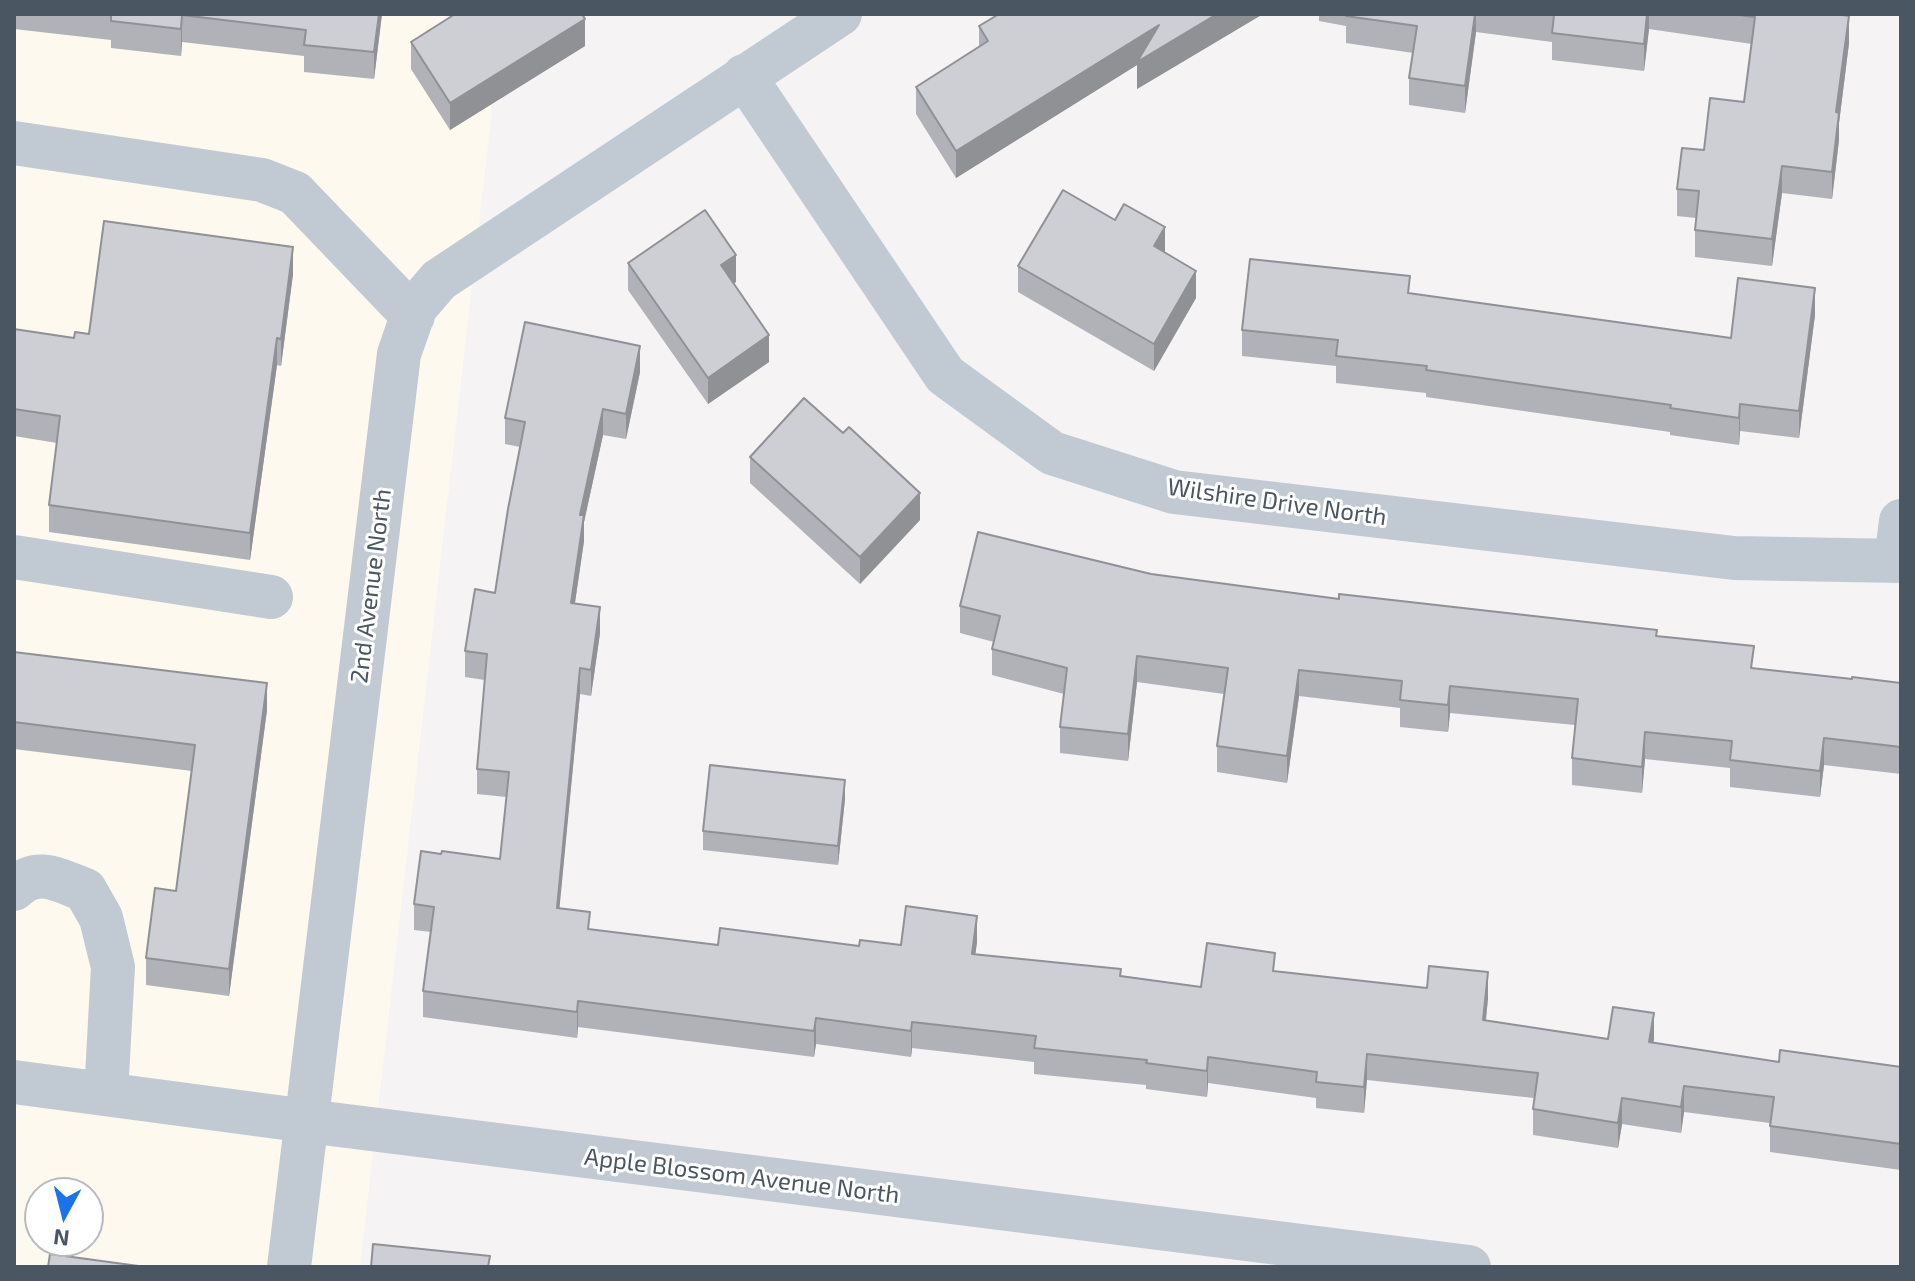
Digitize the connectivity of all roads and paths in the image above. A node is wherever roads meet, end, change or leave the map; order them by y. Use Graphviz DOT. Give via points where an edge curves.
graph roads {
  1 [pos="840,14"];
  2 [pos="744,76"];
  3 [pos="14,143"];
  4 [pos="413,316"];
  5 [pos="1899,548"];
  6 [pos="14,557"];
  7 [pos="271,597"];
  8 [pos="14,889"];
  9 [pos="14,1082"];
  10 [pos="106,1094"];
  11 [pos="307,1121"];
  12 [pos="289,1267"];
  13 [pos="1469,1267"];
  1 -- 2 [label="street, 2nd Avenue North"];
  2 -- 4 [label="street, 2nd Avenue North" via="439,280"];
  2 -- 5 [label="street, Wilshire Drive North" via="945,375 1052,453 1174,492 1734,558"];
  3 -- 4 [label="street" via="262,180 295,193"];
  4 -- 11 [label="street, 2nd Avenue North" via="399,354"];
  6 -- 7 [label="street"];
  8 -- 10 [label="street" via="25,878 46,876 85,890 101,918 113,967"];
  9 -- 10 [label="street, Apple Blossom Avenue North"];
  10 -- 11 [label="street, Apple Blossom Avenue North"];
  11 -- 12 [label="street, 2nd Avenue North"];
  11 -- 13 [label="street, Apple Blossom Avenue North"];
}
